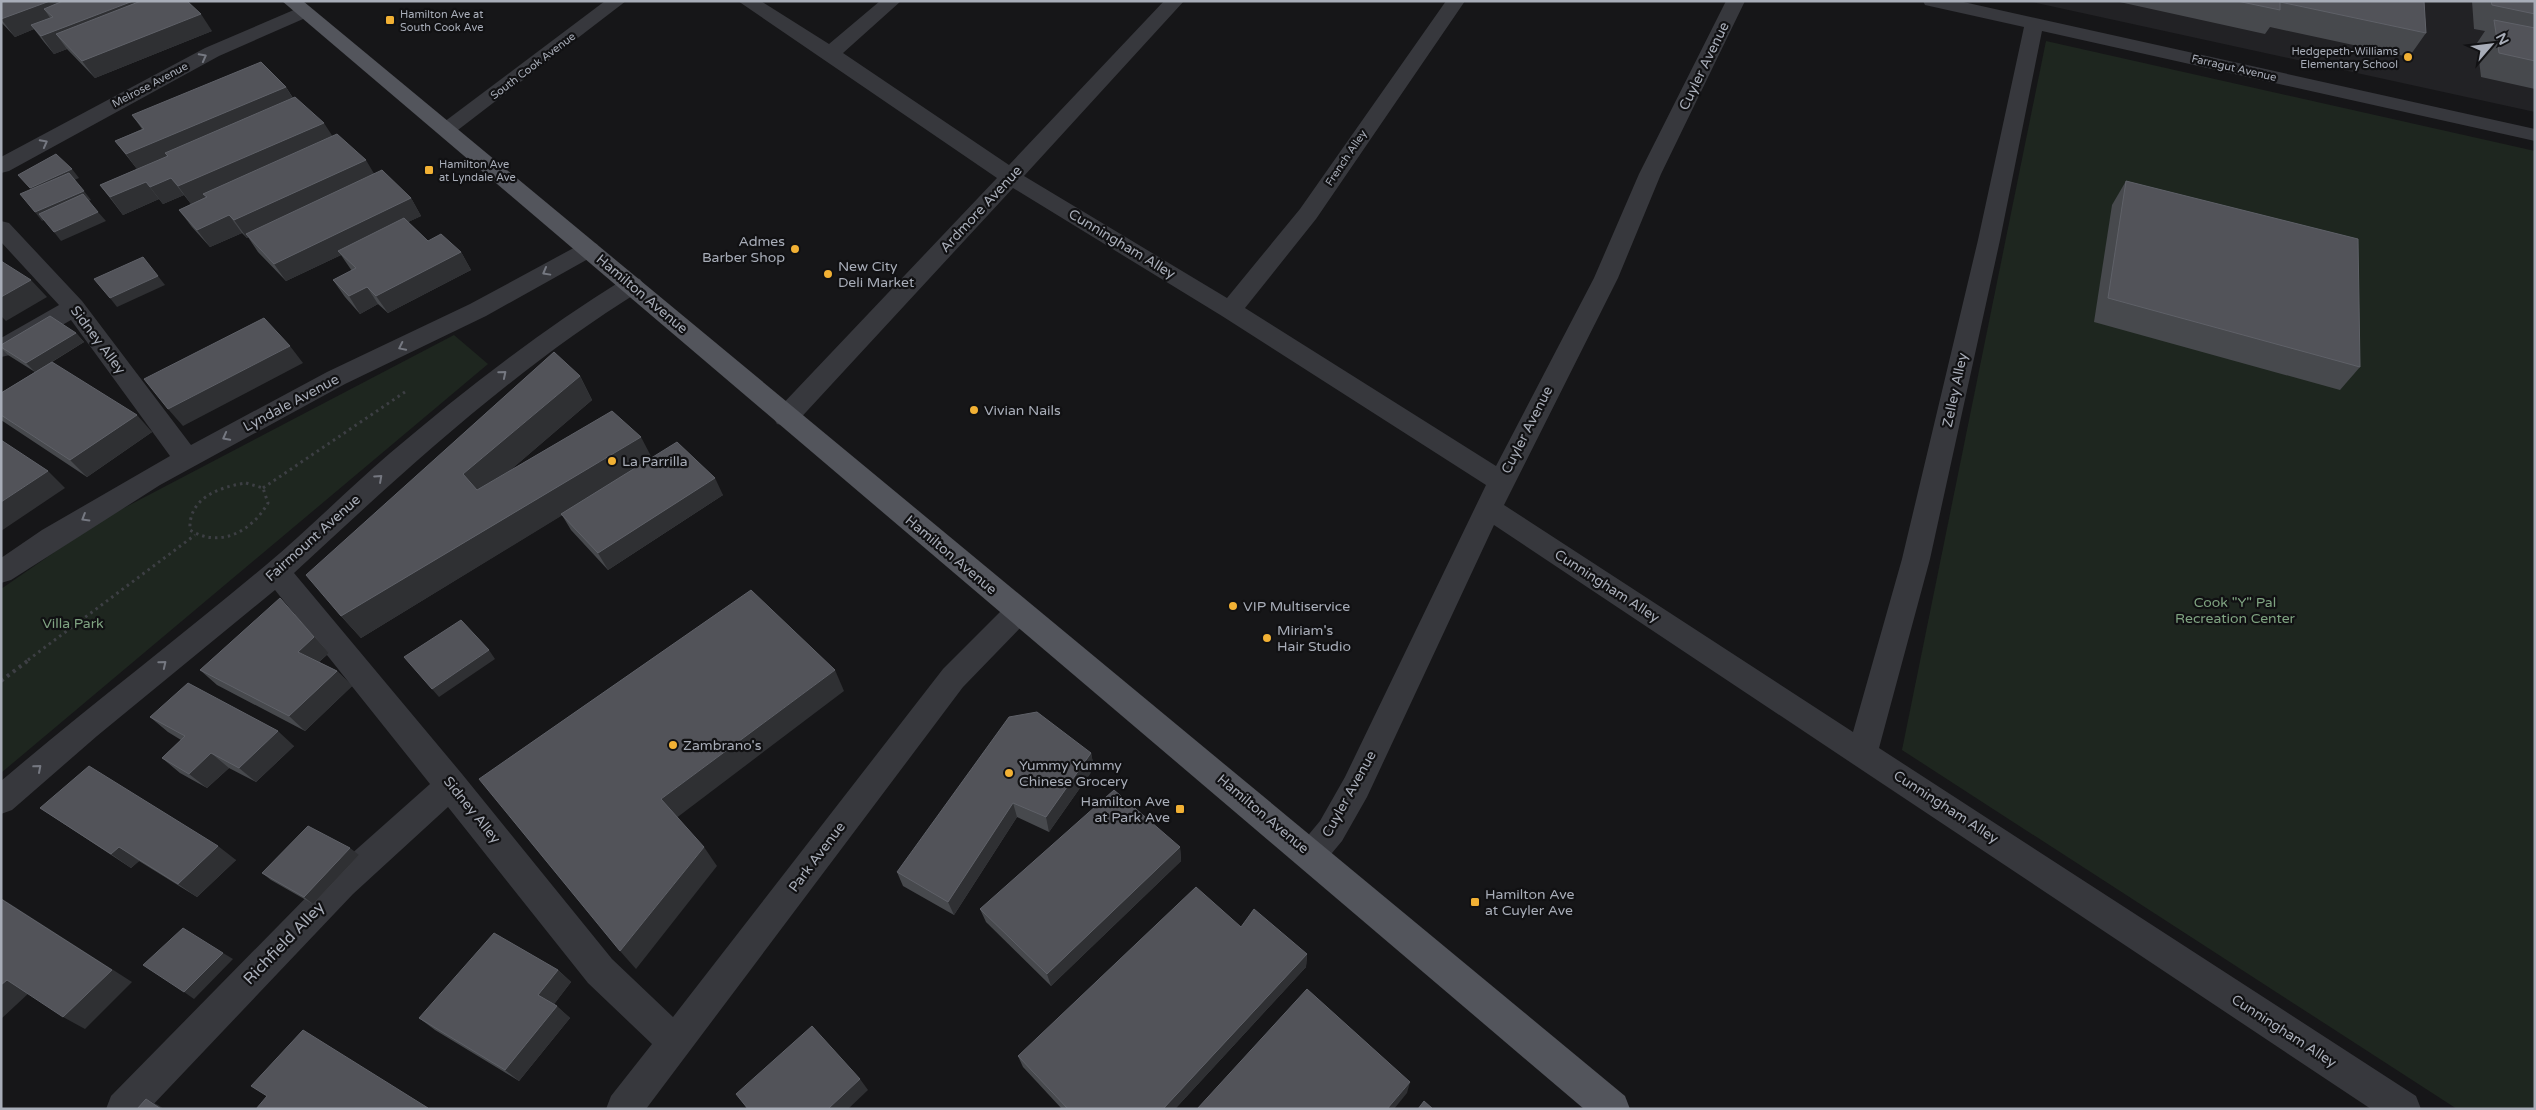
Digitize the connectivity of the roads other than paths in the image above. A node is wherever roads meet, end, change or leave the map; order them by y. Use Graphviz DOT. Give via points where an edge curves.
graph roads {
  1 [pos="617,1"];
  2 [pos="746,1"];
  3 [pos="892,1"];
  4 [pos="1175,1"];
  5 [pos="1456,1"];
  6 [pos="1736,1"];
  7 [pos="1932,1"];
  8 [pos="297,6"];
  9 [pos="2034,24"];
  10 [pos="830,53"];
  11 [pos="447,129"];
  12 [pos="2535,135"];
  13 [pos="1,166"];
  14 [pos="1011,177"];
  15 [pos="1,228"];
  16 [pos="589,249"];
  17 [pos="632,285"];
  18 [pos="74,307"];
  19 [pos="1230,310"];
  20 [pos="1,349"];
  21 [pos="786,417"];
  22 [pos="187,459"];
  23 [pos="1494,495"];
  24 [pos="1,572"];
  25 [pos="276,572"];
  26 [pos="1018,612"];
  27 [pos="1863,752"];
  28 [pos="451,784"];
  29 [pos="1,800"];
  30 [pos="1311,855"];
  31 [pos="675,1042"];
  32 [pos="2388,1104"];
  33 [pos="124,1109"];
  34 [pos="624,1109"];
  35 [pos="1612,1109"];
  1 -- 11 [label="street, South Cook Avenue"];
  2 -- 10 [label="street, Cunningham Alley"];
  3 -- 10 [label="street"];
  4 -- 14 [label="street, Ardmore Avenue"];
  5 -- 19 [label="street, French Alley" via="1308,214"];
  6 -- 23 [label="street, Cuyler Avenue" via="1650,174 1606,278"];
  7 -- 9 [label="street, Farragut Avenue"];
  8 -- 11 [label="main road, Hamilton Avenue"];
  13 -- 8 [label="street, Melrose Avenue, one-way"];
  9 -- 12 [label="street, Farragut Avenue"];
  9 -- 27 [label="street, Zelley Alley" via="1989,240 1916,559"];
  10 -- 14 [label="street, Cunningham Alley"];
  11 -- 16 [label="main road, Hamilton Avenue"];
  14 -- 19 [label="street, Cunningham Alley"];
  14 -- 21 [label="street, Ardmore Avenue"];
  15 -- 18 [label="street, Sidney Alley"];
  16 -- 17 [label="main road, Hamilton Avenue"];
  16 -- 22 [label="street, Lyndale Avenue, one-way" via="478,310 336,378"];
  17 -- 21 [label="main road, Hamilton Avenue"];
  25 -- 17 [label="street, Fairmount Avenue, one-way" via="397,462 511,367 577,319"];
  18 -- 20 [label="street"];
  18 -- 22 [label="street, Sidney Alley"];
  19 -- 23 [label="street, Cunningham Alley"];
  21 -- 26 [label="main road, Hamilton Avenue"];
  22 -- 24 [label="street, Lyndale Avenue, one-way" via="52,538"];
  23 -- 27 [label="street, Cunningham Alley"];
  23 -- 30 [label="street, Cuyler Avenue" via="1356,787 1331,831"];
  25 -- 28 [label="street, Sidney Alley"];
  29 -- 25 [label="street, Fairmount Avenue, one-way" via="86,726"];
  26 -- 30 [label="main road, Hamilton Avenue"];
  26 -- 31 [label="street, Park Avenue" via="953,678"];
  27 -- 32 [label="street, Cunningham Alley"];
  28 -- 31 [label="street, Sidney Alley" via="600,971"];
  28 -- 33 [label="street, Richfield Alley" via="342,883"];
  30 -- 35 [label="main road, Hamilton Avenue"];
  31 -- 34 [label="street, Park Avenue"];
}
